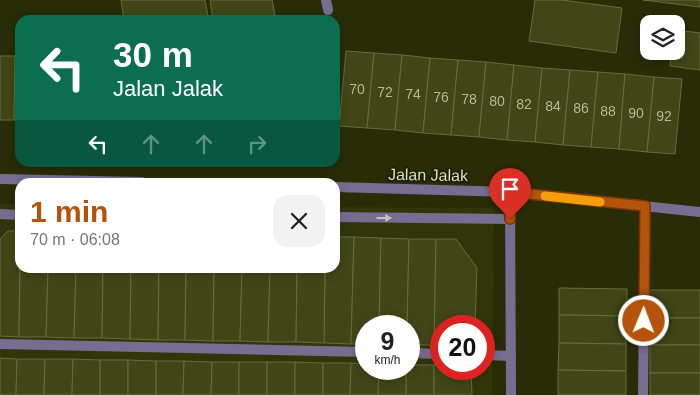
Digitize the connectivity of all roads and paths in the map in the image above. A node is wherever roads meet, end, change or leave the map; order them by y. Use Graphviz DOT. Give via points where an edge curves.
graph roads {
  1 [pos="0,179"];
  2 [pos="15,179"];
  3 [pos="340,188"];
  4 [pos="510,192"];
  5 [pos="645,206"];
  6 [pos="700,212"];
  7 [pos="0,214"];
  8 [pos="15,215"];
  9 [pos="340,217"];
  10 [pos="510,219"];
  11 [pos="0,344"];
  12 [pos="355,352"];
  13 [pos="495,355"];
  14 [pos="511,356"];
  15 [pos="511,395"];
  16 [pos="643,395"];
  1 -- 2 [label="street"];
  3 -- 4 [label="street, Jalan Jalak"];
  4 -- 5 [label="street, Jalan Jalak"];
  4 -- 10 [label="street"];
  5 -- 6 [label="street, Jalan Jalak"];
  5 -- 16 [label="street"];
  7 -- 8 [label="street"];
  9 -- 10 [label="street, one-way"];
  10 -- 14 [label="street"];
  11 -- 12 [label="street"];
  13 -- 14 [label="street"];
  14 -- 15 [label="street"];
}
